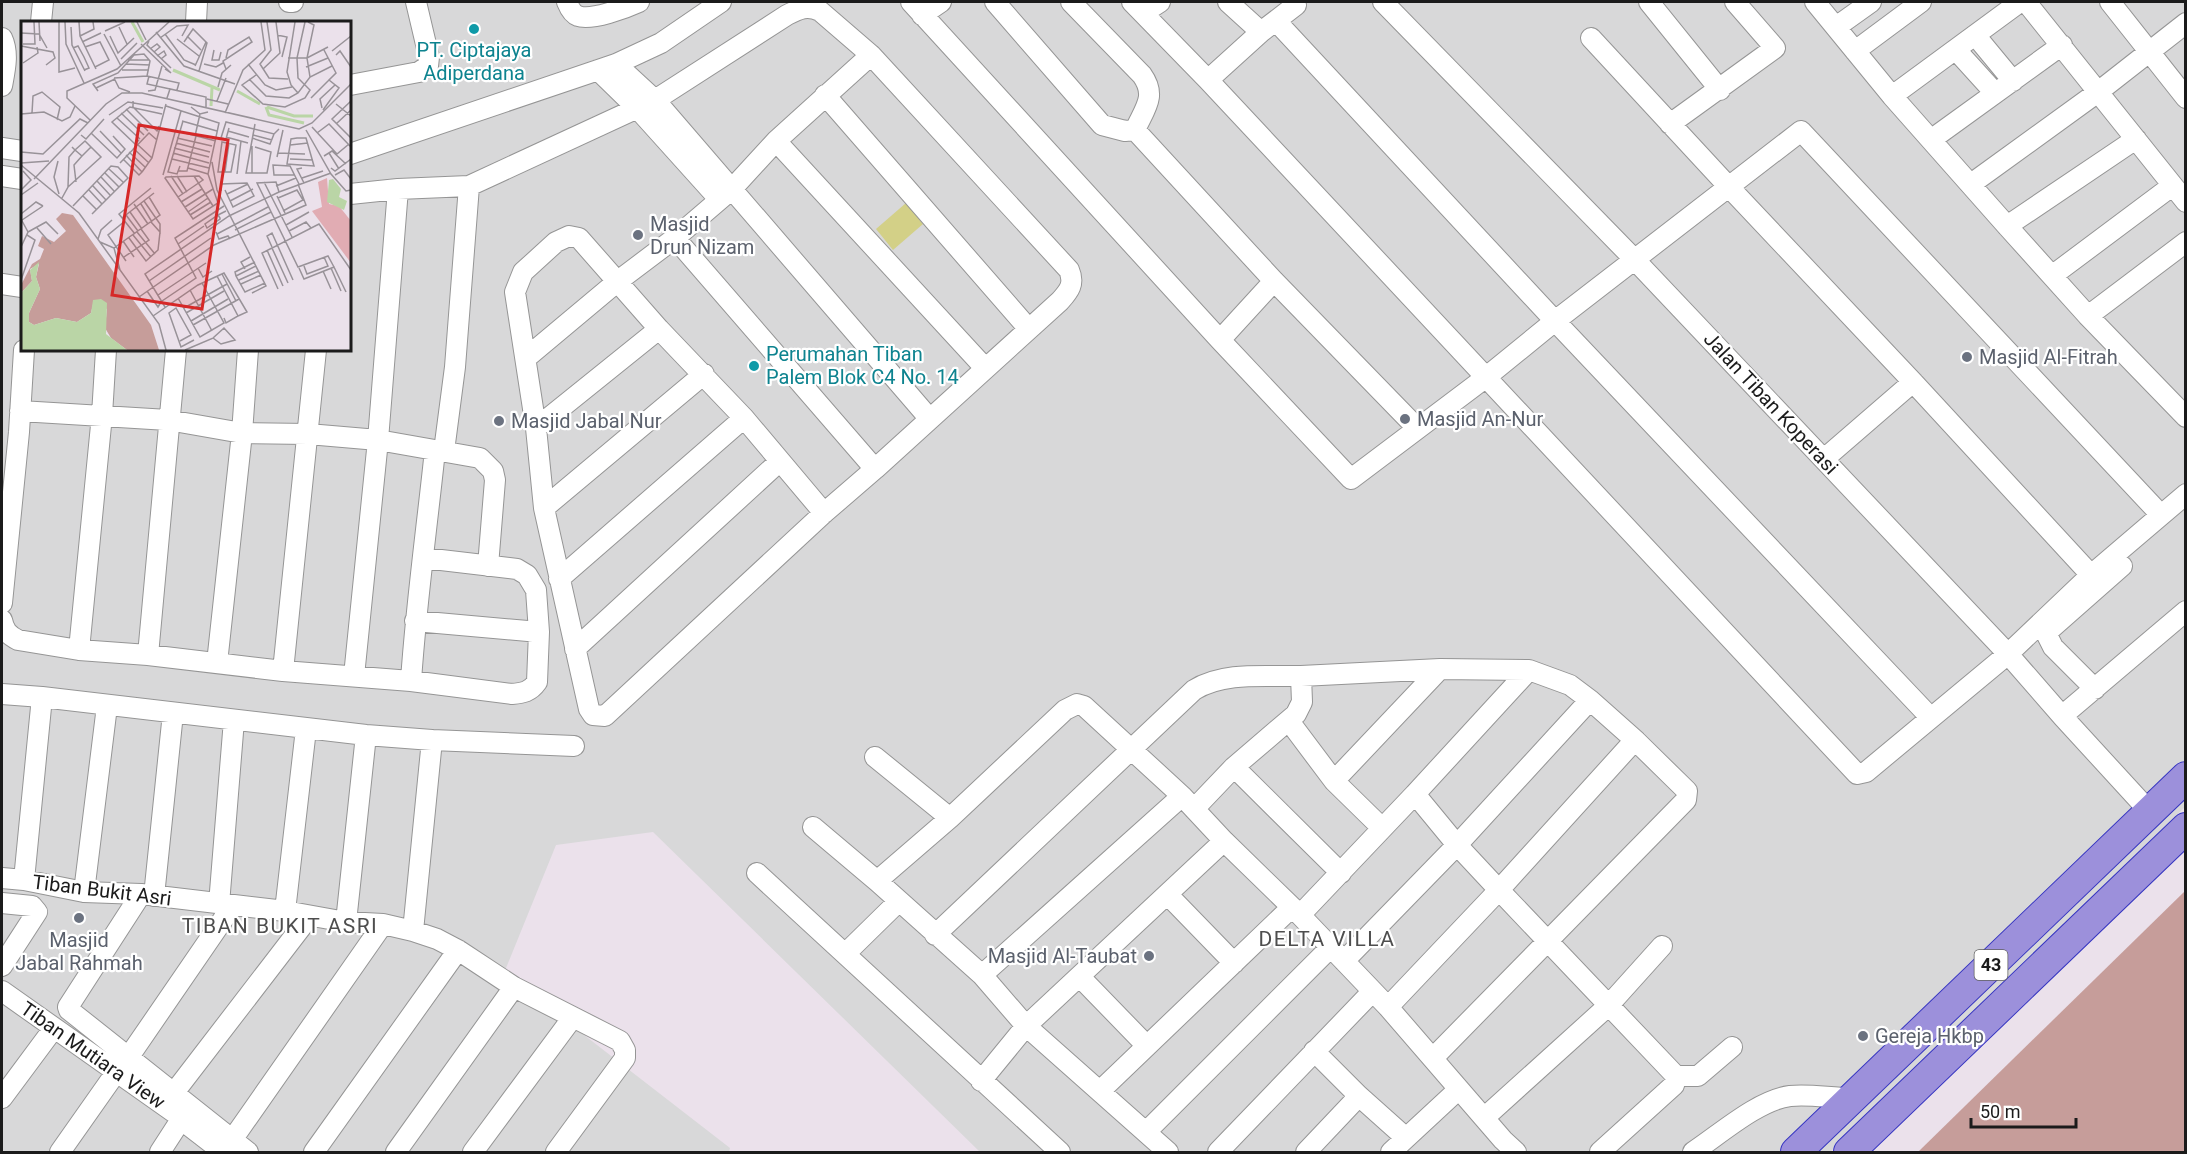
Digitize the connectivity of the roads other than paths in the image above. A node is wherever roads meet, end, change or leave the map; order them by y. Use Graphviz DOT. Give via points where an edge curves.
graph roads {
  1 [pos="43,2"];
  2 [pos="197,2"];
  3 [pos="416,2"];
  4 [pos="567,2"];
  5 [pos="639,2"];
  6 [pos="941,2"];
  7 [pos="995,2"];
  8 [pos="1071,2"];
  9 [pos="1228,2"];
  10 [pos="1383,2"];
  11 [pos="1649,2"];
  12 [pos="1735,2"];
  13 [pos="1815,2"];
  14 [pos="1871,2"];
  15 [pos="1921,2"];
  16 [pos="2020,2"];
  17 [pos="2026,2"];
  18 [pos="2110,2"];
  19 [pos="709,4"];
  20 [pos="1150,4"];
  21 [pos="1296,5"];
  22 [pos="916,8"];
  23 [pos="41,21"];
  24 [pos="196,21"];
  25 [pos="2186,23"];
  26 [pos="1269,27"];
  27 [pos="1975,35"];
  28 [pos="2,38"];
  29 [pos="1591,38"];
  30 [pos="1846,39"];
  31 [pos="2062,45"];
  32 [pos="1956,50"];
  33 [pos="2149,52"];
  34 [pos="871,55"];
  35 [pos="607,67"];
  36 [pos="1208,80"];
  37 [pos="2013,81"];
  38 [pos="351,85"];
  39 [pos="2,86"];
  40 [pos="1720,90"];
  41 [pos="2098,92"];
  42 [pos="1995,93"];
  43 [pos="825,95"];
  44 [pos="1892,96"];
  45 [pos="2186,98"];
  46 [pos="646,105"];
  47 [pos="1670,124"];
  48 [pos="1135,130"];
  49 [pos="1932,139"];
  50 [pos="2136,139"];
  51 [pos="776,141"];
  52 [pos="2,148"];
  53 [pos="21,151"];
  54 [pos="351,154"];
  55 [pos="2,176"];
  56 [pos="21,179"];
  57 [pos="1971,184"];
  58 [pos="469,186"];
  59 [pos="1728,186"];
  60 [pos="2172,186"];
  61 [pos="398,189"];
  62 [pos="351,194"];
  63 [pos="725,195"];
  64 [pos="2186,202"];
  65 [pos="2007,226"];
  66 [pos="675,238"];
  67 [pos="2186,242"];
  68 [pos="1635,260"];
  69 [pos="2053,276"];
  70 [pos="618,281"];
  71 [pos="1274,281"];
  72 [pos="2,284"];
  73 [pos="21,287"];
  74 [pos="2088,316"];
  75 [pos="1555,321"];
  76 [pos="1028,328"];
  77 [pos="660,329"];
  78 [pos="1220,340"];
  79 [pos="24,351"];
  80 [pos="106,351"];
  81 [pos="176,351"];
  82 [pos="248,351"];
  83 [pos="316,351"];
  84 [pos="526,358"];
  85 [pos="985,368"];
  86 [pos="704,374"];
  87 [pos="1485,378"];
  88 [pos="1913,382"];
  89 [pos="20,411"];
  90 [pos="102,415"];
  91 [pos="2186,417"];
  92 [pos="744,418"];
  93 [pos="928,418"];
  94 [pos="168,420"];
  95 [pos="536,428"];
  96 [pos="1417,428"];
  97 [pos="10,430"];
  98 [pos="242,433"];
  99 [pos="308,434"];
  100 [pos="378,440"];
  101 [pos="440,450"];
  102 [pos="1824,459"];
  103 [pos="780,461"];
  104 [pos="875,469"];
  105 [pos="2186,494"];
  106 [pos="2186,507"];
  107 [pos="544,508"];
  108 [pos="824,513"];
  109 [pos="2161,514"];
  110 [pos="5,535"];
  111 [pos="424,558"];
  112 [pos="488,566"];
  113 [pos="2091,575"];
  114 [pos="559,579"];
  115 [pos="2,603"];
  116 [pos="2186,611"];
  117 [pos="2,620"];
  118 [pos="415,621"];
  119 [pos="538,632"];
  120 [pos="575,649"];
  121 [pos="79,650"];
  122 [pos="2008,654"];
  123 [pos="148,656"];
  124 [pos="217,663"];
  125 [pos="1440,669"];
  126 [pos="1529,670"];
  127 [pos="283,671"];
  128 [pos="354,676"];
  129 [pos="1301,676"];
  130 [pos="411,681"];
  131 [pos="2095,689"];
  132 [pos="2,694"];
  133 [pos="42,697"];
  134 [pos="1590,700"];
  135 [pos="107,706"];
  136 [pos="173,713"];
  137 [pos="2062,716"];
  138 [pos="1931,718"];
  139 [pos="234,720"];
  140 [pos="1289,721"];
  141 [pos="306,729"];
  142 [pos="366,735"];
  143 [pos="432,740"];
  144 [pos="1635,740"];
  145 [pos="574,746"];
  146 [pos="1130,748"];
  147 [pos="875,758"];
  148 [pos="1234,767"];
  149 [pos="2186,777"];
  150 [pos="1334,781"];
  151 [pos="1415,794"];
  152 [pos="1188,802"];
  153 [pos="2150,812"];
  154 [pos="950,818"];
  155 [pos="813,827"];
  156 [pos="1382,828"];
  157 [pos="2186,828"];
  158 [pos="1224,841"];
  159 [pos="1457,845"];
  160 [pos="757,873"];
  161 [pos="1341,873"];
  162 [pos="2,878"];
  163 [pos="24,880"];
  164 [pos="878,881"];
  165 [pos="1499,891"];
  166 [pos="84,892"];
  167 [pos="148,895"];
  168 [pos="1168,895"];
  169 [pos="899,901"];
  170 [pos="2,903"];
  171 [pos="226,904"];
  172 [pos="285,911"];
  173 [pos="1296,911"];
  174 [pos="309,916"];
  175 [pos="346,922"];
  176 [pos="383,924"];
  177 [pos="412,931"];
  178 [pos="935,935"];
  179 [pos="1549,942"];
  180 [pos="1662,946"];
  181 [pos="1330,948"];
  182 [pos="458,950"];
  183 [pos="845,954"];
  184 [pos="1344,961"];
  185 [pos="1234,963"];
  186 [pos="2,966"];
  187 [pos="982,975"];
  188 [pos="1080,977"];
  189 [pos="514,987"];
  190 [pos="2,991"];
  191 [pos="1372,992"];
  192 [pos="1608,1006"];
  193 [pos="1388,1007"];
  194 [pos="573,1017"];
  195 [pos="1026,1026"];
  196 [pos="54,1028"];
  197 [pos="1146,1045"];
  198 [pos="1732,1047"];
  199 [pos="1314,1051"];
  200 [pos="1433,1058"];
  201 [pos="123,1064"];
  202 [pos="1676,1076"];
  203 [pos="981,1081"];
  204 [pos="1459,1089"];
  205 [pos="1100,1091"];
  206 [pos="173,1094"];
  207 [pos="1359,1096"];
  208 [pos="2,1098"];
  209 [pos="1851,1098"];
  210 [pos="1484,1118"];
  211 [pos="183,1120"];
  212 [pos="1146,1132"];
  213 [pos="1406,1138"];
  214 [pos="227,1146"];
  215 [pos="1503,1148"];
  216 [pos="1226,1150"];
  217 [pos="60,1152"];
  218 [pos="159,1152"];
  219 [pos="248,1152"];
  220 [pos="314,1152"];
  221 [pos="396,1152"];
  222 [pos="473,1152"];
  223 [pos="556,1152"];
  224 [pos="1060,1152"];
  225 [pos="1168,1152"];
  226 [pos="1306,1152"];
  227 [pos="1391,1152"];
  228 [pos="1600,1152"];
  229 [pos="1693,1152"];
  230 [pos="1796,1152"];
  231 [pos="1849,1152"];
  1 -- 23 [label="street"];
  2 -- 24 [label="street"];
  3 -- 38 [label="street" via="428,66 418,72"];
  4 -- 5 [label="street" via="574,14 587,17"];
  6 -- 22 [label="street"];
  7 -- 48 [label="street" via="1102,125"];
  8 -- 48 [label="street" via="1149,84 1150,97"];
  9 -- 26 [label="street"];
  10 -- 68 [label="street, Jalan Tiban Koperasi"];
  11 -- 40 [label="street"];
  12 -- 40 [label="street" via="1775,48"];
  13 -- 30 [label="street"];
  14 -- 30 [label="street"];
  15 -- 30 [label="street" via="1872,38"];
  16 -- 27 [label="street"];
  17 -- 31 [label="street"];
  18 -- 33 [label="street"];
  19 -- 35 [label="street" via="661,43"];
  20 -- 36 [label="street"];
  21 -- 26 [label="street"];
  22 -- 78 [label="street"];
  25 -- 33 [label="street"];
  26 -- 36 [label="street"];
  26 -- 75 [label="street"];
  27 -- 32 [label="street"];
  27 -- 37 [label="street"];
  28 -- 39 [label="street" via="6,48"];
  29 -- 47 [label="street"];
  30 -- 44 [label="street"];
  31 -- 37 [label="street"];
  31 -- 41 [label="street"];
  32 -- 42 [label="street"];
  32 -- 44 [label="street"];
  33 -- 41 [label="street"];
  33 -- 45 [label="street"];
  34 -- 43 [label="street"];
  34 -- 46 [label="street" via="820,10 802,8"];
  34 -- 76 [label="street" via="1069,270 1070,289"];
  35 -- 46 [label="street"];
  35 -- 54 [label="street"];
  36 -- 87 [label="street"];
  37 -- 42 [label="street"];
  40 -- 47 [label="street"];
  41 -- 50 [label="street"];
  41 -- 57 [label="street"];
  42 -- 49 [label="street"];
  43 -- 51 [label="street"];
  43 -- 76 [label="street"];
  44 -- 49 [label="street"];
  46 -- 58 [label="street"];
  46 -- 63 [label="street"];
  47 -- 59 [label="street"];
  48 -- 71 [label="street"];
  49 -- 57 [label="street"];
  50 -- 60 [label="street"];
  50 -- 65 [label="street"];
  51 -- 63 [label="street"];
  51 -- 85 [label="street"];
  52 -- 53 [label="street"];
  55 -- 56 [label="street"];
  57 -- 65 [label="street"];
  58 -- 61 [label="street"];
  58 -- 101 [label="street" via="455,367"];
  59 -- 68 [label="street"];
  59 -- 88 [label="street"];
  59 -- 109 [label="street" via="1802,131"];
  60 -- 64 [label="street"];
  60 -- 69 [label="street"];
  61 -- 62 [label="street"];
  61 -- 100 [label="street"];
  63 -- 66 [label="street"];
  63 -- 93 [label="street"];
  65 -- 69 [label="street"];
  66 -- 70 [label="street"];
  66 -- 104 [label="street"];
  67 -- 74 [label="street"];
  68 -- 75 [label="street"];
  68 -- 102 [label="street, Jalan Tiban Koperasi"];
  69 -- 74 [label="street"];
  70 -- 77 [label="street"];
  70 -- 84 [label="street"];
  70 -- 84 [label="street" via="579,238 569,236 556,242 523,272 515,292"];
  71 -- 78 [label="street"];
  71 -- 96 [label="street"];
  72 -- 73 [label="street"];
  74 -- 91 [label="street"];
  75 -- 87 [label="street"];
  75 -- 138 [label="street"];
  76 -- 85 [label="street"];
  77 -- 86 [label="street"];
  77 -- 95 [label="street"];
  78 -- 96 [label="street" via="1348,478 1354,478"];
  79 -- 89 [label="street"];
  80 -- 90 [label="street"];
  81 -- 94 [label="street"];
  82 -- 98 [label="street"];
  83 -- 99 [label="street"];
  84 -- 95 [label="street"];
  85 -- 93 [label="street"];
  86 -- 92 [label="street"];
  86 -- 107 [label="street"];
  87 -- 96 [label="street"];
  87 -- 138 [label="street" via="1857,774 1866,772"];
  88 -- 102 [label="street"];
  88 -- 113 [label="street"];
  89 -- 90 [label="street"];
  89 -- 97 [label="street"];
  90 -- 94 [label="street"];
  90 -- 121 [label="street"];
  92 -- 103 [label="street"];
  92 -- 114 [label="street"];
  93 -- 104 [label="street"];
  94 -- 98 [label="street"];
  94 -- 123 [label="street"];
  95 -- 107 [label="street"];
  97 -- 110 [label="street"];
  98 -- 99 [label="street"];
  98 -- 124 [label="street"];
  99 -- 100 [label="street"];
  99 -- 127 [label="street"];
  100 -- 101 [label="street"];
  100 -- 128 [label="street"];
  101 -- 111 [label="street"];
  101 -- 112 [label="street" via="480,458 493,471"];
  102 -- 122 [label="street, Jalan Tiban Koperasi"];
  103 -- 108 [label="street"];
  103 -- 120 [label="street"];
  104 -- 108 [label="street"];
  105 -- 109 [label="street"];
  106 -- 131 [label="street" via="2046,633 2053,646"];
  107 -- 114 [label="street"];
  108 -- 120 [label="street" via="605,716 593,715 589,709"];
  109 -- 113 [label="street"];
  110 -- 115 [label="street"];
  111 -- 112 [label="street"];
  111 -- 118 [label="street"];
  112 -- 119 [label="street" via="517,569 531,580 536,590"];
  113 -- 122 [label="street"];
  114 -- 120 [label="street"];
  116 -- 131 [label="street"];
  117 -- 121 [label="street" via="5,630 18,640"];
  118 -- 119 [label="street"];
  118 -- 130 [label="street"];
  119 -- 130 [label="street" via="537,682 525,693"];
  121 -- 123 [label="street"];
  122 -- 137 [label="street, Jalan Tiban Koperasi"];
  122 -- 138 [label="street"];
  123 -- 124 [label="street"];
  124 -- 127 [label="street"];
  125 -- 126 [label="street"];
  125 -- 129 [label="street"];
  125 -- 150 [label="street"];
  126 -- 134 [label="street" via="1570,685"];
  126 -- 151 [label="street"];
  127 -- 128 [label="street"];
  128 -- 130 [label="street"];
  129 -- 140 [label="street" via="1300,709"];
  129 -- 146 [label="street" via="1229,678 1204,683"];
  131 -- 137 [label="street"];
  132 -- 133 [label="street"];
  133 -- 135 [label="street"];
  133 -- 163 [label="street"];
  134 -- 144 [label="street"];
  134 -- 159 [label="street"];
  135 -- 136 [label="street"];
  135 -- 166 [label="street"];
  136 -- 139 [label="street"];
  136 -- 167 [label="street"];
  137 -- 153 [label="street, Jalan Tiban Koperasi"];
  139 -- 141 [label="street"];
  139 -- 171 [label="street"];
  140 -- 148 [label="street"];
  140 -- 150 [label="street"];
  141 -- 142 [label="street"];
  141 -- 172 [label="street"];
  142 -- 143 [label="street"];
  142 -- 175 [label="street"];
  143 -- 145 [label="street"];
  143 -- 177 [label="street"];
  144 -- 165 [label="street"];
  144 -- 179 [label="street" via="1684,787 1686,800"];
  146 -- 152 [label="street"];
  146 -- 154 [label="street" via="1084,706 1071,706"];
  146 -- 178 [label="street"];
  147 -- 154 [label="street"];
  148 -- 152 [label="street"];
  148 -- 161 [label="street"];
  149 -- 153 [label="highway, 43"];
  150 -- 156 [label="street"];
  151 -- 156 [label="street"];
  151 -- 159 [label="street"];
  152 -- 158 [label="street"];
  152 -- 187 [label="street"];
  153 -- 209 [label="highway, 43"];
  154 -- 164 [label="street"];
  155 -- 164 [label="street"];
  156 -- 161 [label="street"];
  157 -- 231 [label="highway, 43"];
  158 -- 168 [label="street"];
  158 -- 173 [label="street"];
  159 -- 165 [label="street"];
  159 -- 184 [label="street"];
  160 -- 183 [label="street"];
  161 -- 173 [label="street"];
  162 -- 163 [label="street, Tiban Bukit Asri"];
  163 -- 166 [label="street, Tiban Bukit Asri"];
  164 -- 169 [label="street"];
  165 -- 179 [label="street"];
  165 -- 193 [label="street"];
  166 -- 167 [label="street, Tiban Bukit Asri"];
  167 -- 171 [label="street, Tiban Bukit Asri"];
  167 -- 201 [label="street" via="68,1006 70,1014"];
  168 -- 185 [label="street"];
  168 -- 188 [label="street"];
  169 -- 178 [label="street"];
  169 -- 183 [label="street"];
  170 -- 186 [label="street" via="32,906 37,912"];
  171 -- 172 [label="street, Tiban Bukit Asri"];
  171 -- 201 [label="street"];
  172 -- 174 [label="street, Tiban Bukit Asri"];
  173 -- 181 [label="street"];
  173 -- 185 [label="street"];
  174 -- 175 [label="street, Tiban Bukit Asri"];
  174 -- 206 [label="street"];
  175 -- 176 [label="street, Tiban Bukit Asri"];
  176 -- 177 [label="street, Tiban Bukit Asri"];
  176 -- 214 [label="street"];
  177 -- 182 [label="street, Tiban Bukit Asri"];
  178 -- 187 [label="street"];
  179 -- 192 [label="street"];
  179 -- 200 [label="street"];
  180 -- 192 [label="street"];
  181 -- 184 [label="street"];
  181 -- 212 [label="street"];
  182 -- 189 [label="street, Tiban Bukit Asri"];
  182 -- 220 [label="street"];
  183 -- 203 [label="street"];
  184 -- 191 [label="street"];
  185 -- 197 [label="street"];
  187 -- 195 [label="street"];
  188 -- 195 [label="street"];
  188 -- 197 [label="street"];
  189 -- 194 [label="street, Tiban Bukit Asri"];
  189 -- 221 [label="street"];
  190 -- 196 [label="street, Tiban Mutiara View"];
  191 -- 193 [label="street"];
  191 -- 199 [label="street"];
  192 -- 202 [label="street"];
  192 -- 210 [label="street"];
  193 -- 200 [label="street"];
  194 -- 222 [label="street"];
  194 -- 223 [label="street, Tiban Bukit Asri" via="620,1041 625,1058"];
  195 -- 203 [label="street"];
  195 -- 205 [label="street"];
  196 -- 201 [label="street, Tiban Mutiara View"];
  196 -- 208 [label="street"];
  197 -- 205 [label="street"];
  198 -- 202 [label="street" via="1698,1076"];
  199 -- 207 [label="street"];
  199 -- 216 [label="street"];
  200 -- 204 [label="street"];
  201 -- 206 [label="street"];
  201 -- 211 [label="street, Tiban Mutiara View"];
  201 -- 217 [label="street"];
  202 -- 228 [label="street" via="1674,1085"];
  203 -- 224 [label="street"];
  204 -- 210 [label="street"];
  204 -- 213 [label="street"];
  205 -- 212 [label="street"];
  206 -- 214 [label="street"];
  207 -- 213 [label="street"];
  207 -- 226 [label="street"];
  209 -- 229 [label="street" via="1789,1096 1776,1100"];
  209 -- 230 [label="highway, 43"];
  210 -- 215 [label="street"];
  211 -- 214 [label="street, Tiban Mutiara View"];
  211 -- 218 [label="street, Tiban Mutiara View"];
  212 -- 225 [label="street"];
  213 -- 227 [label="street"];
  214 -- 219 [label="street"];
}
